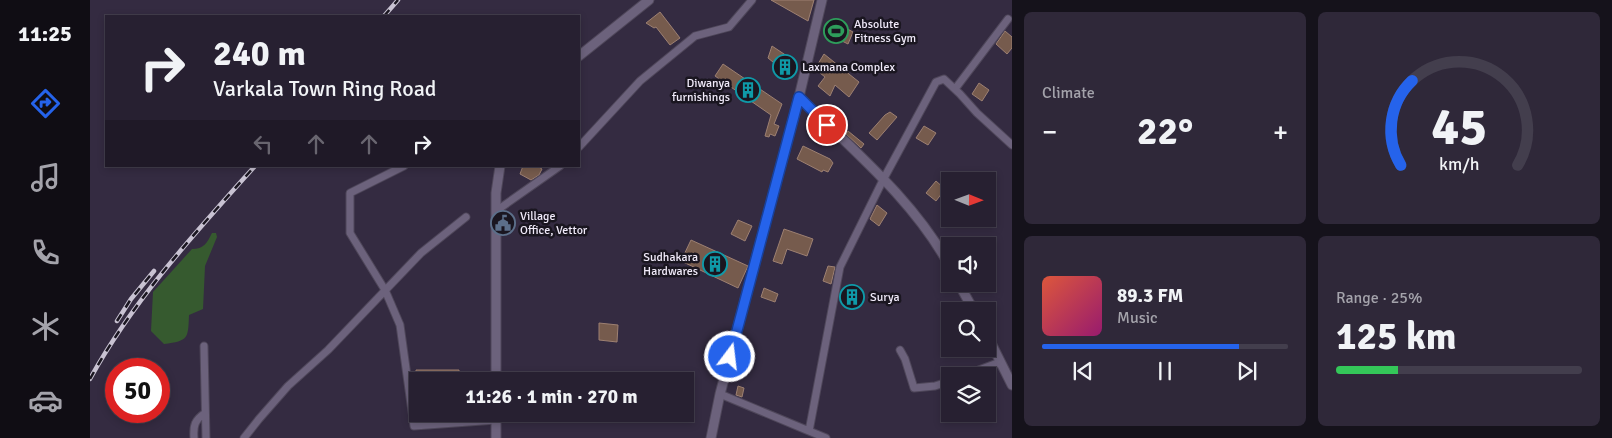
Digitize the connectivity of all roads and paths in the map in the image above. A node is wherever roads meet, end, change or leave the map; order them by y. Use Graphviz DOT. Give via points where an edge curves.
graph roads {
  1 [pos="649,0"];
  2 [pos="752,0"];
  3 [pos="822,0"];
  4 [pos="1008,19"];
  5 [pos="580,55"];
  6 [pos="955,89"];
  7 [pos="799,97"];
  8 [pos="1012,145"];
  9 [pos="580,146"];
  10 [pos="402,167"];
  11 [pos="500,167"];
  12 [pos="559,167"];
  13 [pos="883,180"];
  14 [pos="496,211"];
  15 [pos="466,217"];
  16 [pos="941,251"];
  17 [pos="385,290"];
  18 [pos="204,346"];
  19 [pos="900,350"];
  20 [pos="996,354"];
  21 [pos="1000,362"];
  22 [pos="987,367"];
  23 [pos="496,372"];
  24 [pos="941,384"];
  25 [pos="1012,384"];
  26 [pos="409,390"];
  27 [pos="720,394"];
  28 [pos="205,413"];
  29 [pos="413,422"];
  30 [pos="450,422"];
  31 [pos="496,422"];
  32 [pos="809,431"];
  33 [pos="194,438"];
  34 [pos="206,438"];
  35 [pos="244,438"];
  36 [pos="496,438"];
  37 [pos="711,438"];
  38 [pos="826,438"];
  1 -- 5 [label="main road"];
  2 -- 9 [label="street" via="729,27 695,36 640,81"];
  3 -- 7 [label="main road"];
  4 -- 6 [label="street"];
  6 -- 8 [label="street"];
  6 -- 13 [label="street" via="944,80 936,82"];
  7 -- 13 [label="main road"];
  7 -- 27 [label="main road"];
  10 -- 17 [label="street" via="350,194 350,233"];
  11 -- 14 [label="main road"];
  12 -- 14 [label="street"];
  13 -- 16 [label="main road" via="934,238"];
  13 -- 32 [label="street" via="840,266"];
  14 -- 23 [label="main road"];
  15 -- 17 [label="street" via="421,253"];
  17 -- 26 [label="street" via="400,325"];
  17 -- 35 [label="street" via="328,350 288,386"];
  18 -- 28 [label="street"];
  19 -- 24 [label="street" via="914,388"];
  20 -- 21 [label="main road"];
  21 -- 22 [label="street"];
  21 -- 25 [label="main road"];
  27 -- 32 [label="street"];
  27 -- 37 [label="main road"];
  28 -- 33 [label="street" via="197,418"];
  28 -- 34 [label="street"];
  29 -- 30 [label="street" via="414,426"];
  31 -- 36 [label="main road"];
  32 -- 38 [label="street"];
}
